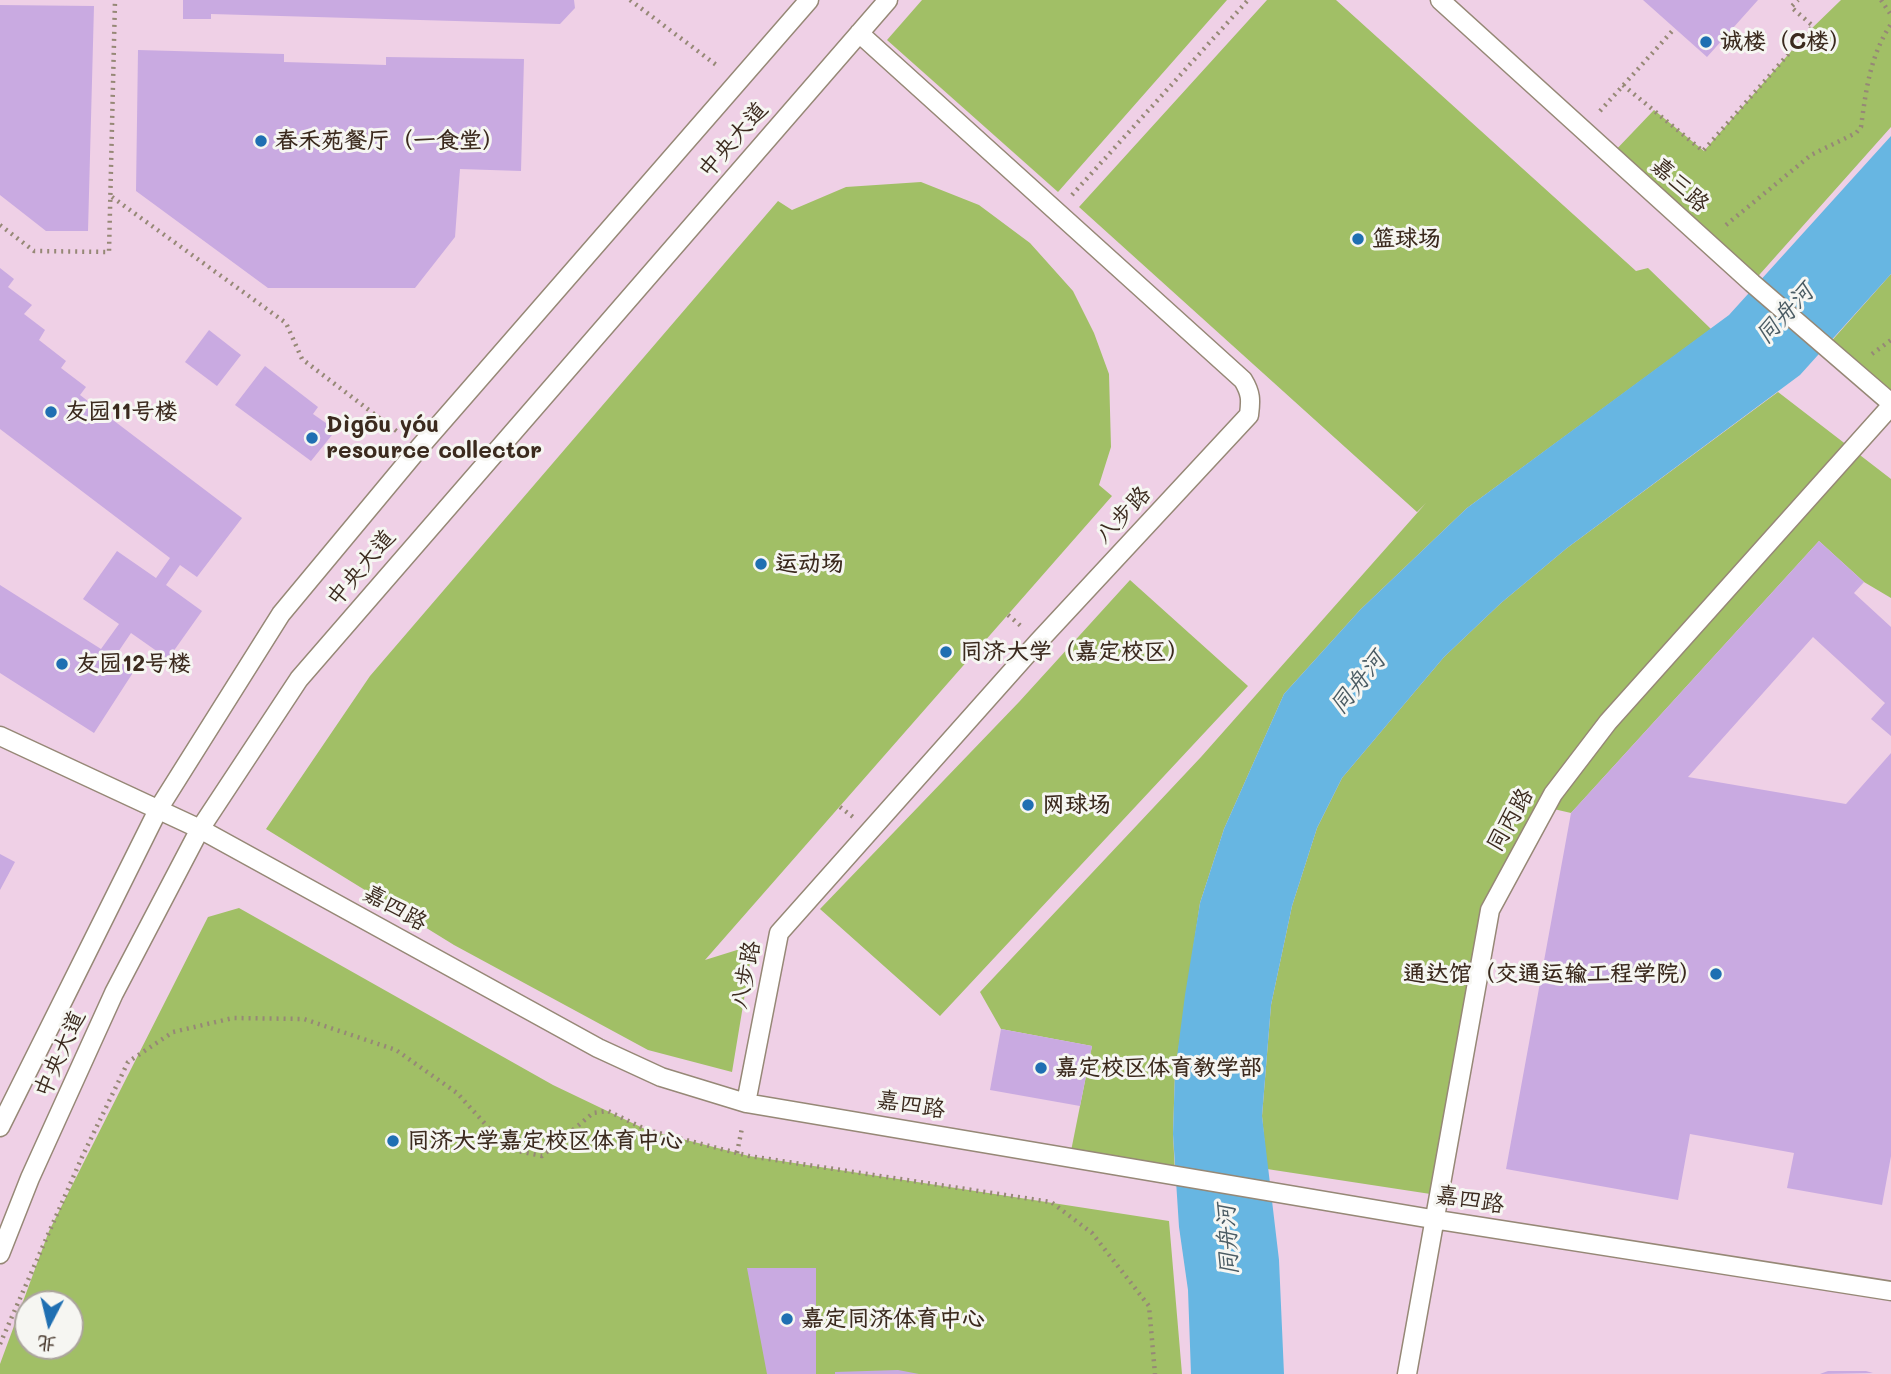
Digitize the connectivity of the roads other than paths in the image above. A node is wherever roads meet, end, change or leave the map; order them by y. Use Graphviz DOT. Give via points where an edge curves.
graph roads {
  1 [pos="809,0"];
  2 [pos="888,0"];
  3 [pos="1440,0"];
  4 [pos="859,33"];
  5 [pos="1891,404"];
  6 [pos="0,736"];
  7 [pos="159,808"];
  8 [pos="200,829"];
  9 [pos="746,1103"];
  10 [pos="0,1127"];
  11 [pos="1432,1219"];
  12 [pos="0,1254"];
  13 [pos="1891,1291"];
  14 [pos="1407,1374"];
  1 -- 7 [label="lane, 中央大道" via="419,448 281,614"];
  2 -- 4 [label="lane, 中央大道"];
  3 -- 5 [label="lane, 嘉三路"];
  4 -- 8 [label="lane, 中央大道" via="299,679"];
  4 -- 9 [label="lane, 八步路" via="1243,380 1251,395 1249,415 1038,642 779,933"];
  5 -- 11 [label="lane, 同丙路" via="1608,722 1553,794 1519,852 1490,911"];
  6 -- 7 [label="lane, 嘉四路"];
  7 -- 8 [label="lane, 嘉四路"];
  7 -- 10 [label="lane, 中央大道"];
  8 -- 9 [label="lane, 嘉四路" via="598,1048 661,1077"];
  8 -- 12 [label="lane, 中央大道" via="114,993"];
  9 -- 11 [label="lane, 嘉四路"];
  11 -- 13 [label="lane, 嘉四路"];
  11 -- 14 [label="lane, 同丙路"];
}
